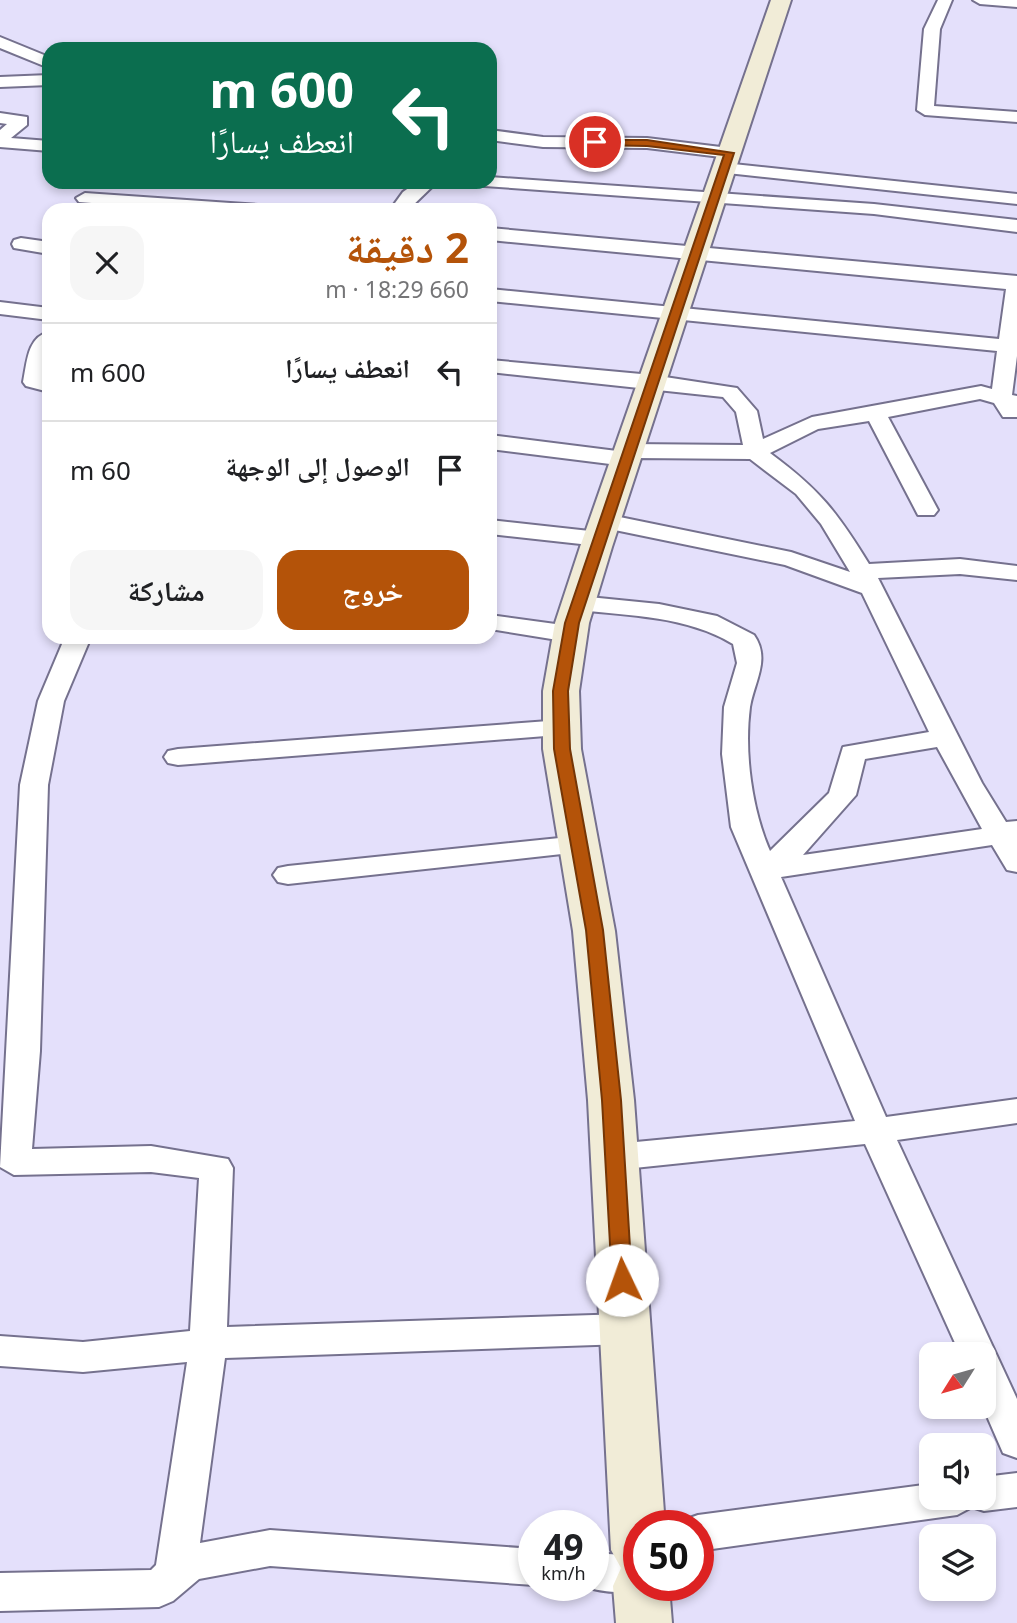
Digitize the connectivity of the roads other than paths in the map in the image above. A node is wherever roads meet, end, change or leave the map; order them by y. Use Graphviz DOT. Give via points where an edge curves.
graph roads {
  1 [pos="781,0"];
  2 [pos="945,0"];
  3 [pos="980,0"];
  4 [pos="1017,3"];
  5 [pos="0,42"];
  6 [pos="42,60"];
  7 [pos="42,80"];
  8 [pos="0,82"];
  9 [pos="1017,117"];
  10 [pos="0,118"];
  11 [pos="497,136"];
  12 [pos="0,140"];
  13 [pos="42,145"];
  14 [pos="723,173"];
  15 [pos="497,181"];
  16 [pos="418,189"];
  17 [pos="85,197"];
  18 [pos="1017,200"];
  19 [pos="165,203"];
  20 [pos="404,203"];
  21 [pos="1017,226"];
  22 [pos="497,235"];
  23 [pos="20,244"];
  24 [pos="42,247"];
  25 [pos="695,256"];
  26 [pos="1017,283"];
  27 [pos="497,296"];
  28 [pos="0,308"];
  29 [pos="675,312"];
  30 [pos="42,313"];
  31 [pos="42,345"];
  32 [pos="1013,346"];
  33 [pos="497,367"];
  34 [pos="652,381"];
  35 [pos="42,384"];
  36 [pos="1009,400"];
  37 [pos="874,414"];
  38 [pos="1017,420"];
  39 [pos="497,443"];
  40 [pos="755,452"];
  41 [pos="627,455"];
  42 [pos="926,510"];
  43 [pos="497,527"];
  44 [pos="602,530"];
  45 [pos="1017,573"];
  46 [pos="867,579"];
  47 [pos="574,619"];
  48 [pos="497,622"];
  49 [pos="75,644"];
  50 [pos="562,728"];
  51 [pos="946,737"];
  52 [pos="178,757"];
  53 [pos="1008,831"];
  54 [pos="579,845"];
  55 [pos="1017,863"];
  56 [pos="764,870"];
  57 [pos="288,875"];
  58 [pos="1017,1111"];
  59 [pos="876,1131"];
  60 [pos="615,1157"];
  61 [pos="625,1329"];
  62 [pos="973,1342"];
  63 [pos="208,1344"];
  64 [pos="0,1351"];
  65 [pos="996,1394"];
  66 [pos="1017,1441"];
  67 [pos="1017,1490"];
  68 [pos="996,1493"];
  69 [pos="919,1503"];
  70 [pos="637,1510"];
  71 [pos="714,1531"];
  72 [pos="518,1566"];
  73 [pos="175,1576"];
  74 [pos="0,1592"];
  75 [pos="643,1601"];
  76 [pos="645,1623"];
  1 -- 14 [label="main road"];
  2 -- 9 [label="street" via="932,29 925,110"];
  3 -- 4 [label="street"];
  5 -- 6 [label="street"];
  7 -- 8 [label="street"];
  10 -- 12 [label="street" via="21,121"];
  11 -- 14 [label="street" via="543,142 647,143"];
  12 -- 13 [label="street"];
  14 -- 15 [label="street"];
  14 -- 18 [label="street"];
  14 -- 21 [label="street" via="874,209"];
  14 -- 25 [label="main road"];
  16 -- 20 [label="street"];
  17 -- 19 [label="street"];
  22 -- 25 [label="street"];
  23 -- 24 [label="street"];
  25 -- 26 [label="street"];
  25 -- 29 [label="main road"];
  26 -- 32 [label="street"];
  27 -- 29 [label="street"];
  28 -- 30 [label="street"];
  29 -- 32 [label="street"];
  29 -- 34 [label="main road"];
  31 -- 35 [label="street" via="33,382"];
  32 -- 36 [label="street"];
  33 -- 34 [label="street"];
  34 -- 40 [label="street" via="730,393 746,411"];
  34 -- 41 [label="main road"];
  36 -- 37 [label="street" via="981,392"];
  36 -- 38 [label="street"];
  37 -- 40 [label="street" via="812,423"];
  37 -- 42 [label="street" via="886,427"];
  39 -- 41 [label="street"];
  40 -- 41 [label="street"];
  40 -- 46 [label="street" via="804,489 831,521"];
  41 -- 44 [label="main road"];
  43 -- 44 [label="street"];
  44 -- 46 [label="street" via="791,559"];
  44 -- 47 [label="main road"];
  45 -- 46 [label="street" via="949,568"];
  46 -- 51 [label="street"];
  47 -- 48 [label="street"];
  47 -- 50 [label="main road" via="561,691"];
  47 -- 56 [label="street" via="659,611 717,623 745,640 750,663 737,707 736,754 746,827"];
  49 -- 63 [label="street" via="51,701 34,785 24,1051 14,1162 151,1158 216,1168"];
  50 -- 52 [label="street"];
  50 -- 54 [label="main road"];
  51 -- 53 [label="street" via="968,783"];
  51 -- 56 [label="street" via="853,752 842,795 793,848"];
  53 -- 55 [label="street"];
  53 -- 56 [label="street"];
  54 -- 57 [label="street"];
  54 -- 60 [label="main road" via="594,930"];
  56 -- 59 [label="street"];
  58 -- 59 [label="street"];
  59 -- 60 [label="street"];
  59 -- 62 [label="street"];
  60 -- 61 [label="main road"];
  61 -- 63 [label="street"];
  61 -- 70 [label="main road"];
  63 -- 64 [label="street" via="83,1357"];
  63 -- 73 [label="street"];
  65 -- 66 [label="street"];
  67 -- 68 [label="street"];
  69 -- 71 [label="street"];
  72 -- 73 [label="street" via="270,1548 189,1563"];
  73 -- 74 [label="street" via="159,1588"];
  75 -- 76 [label="main road"];
}
